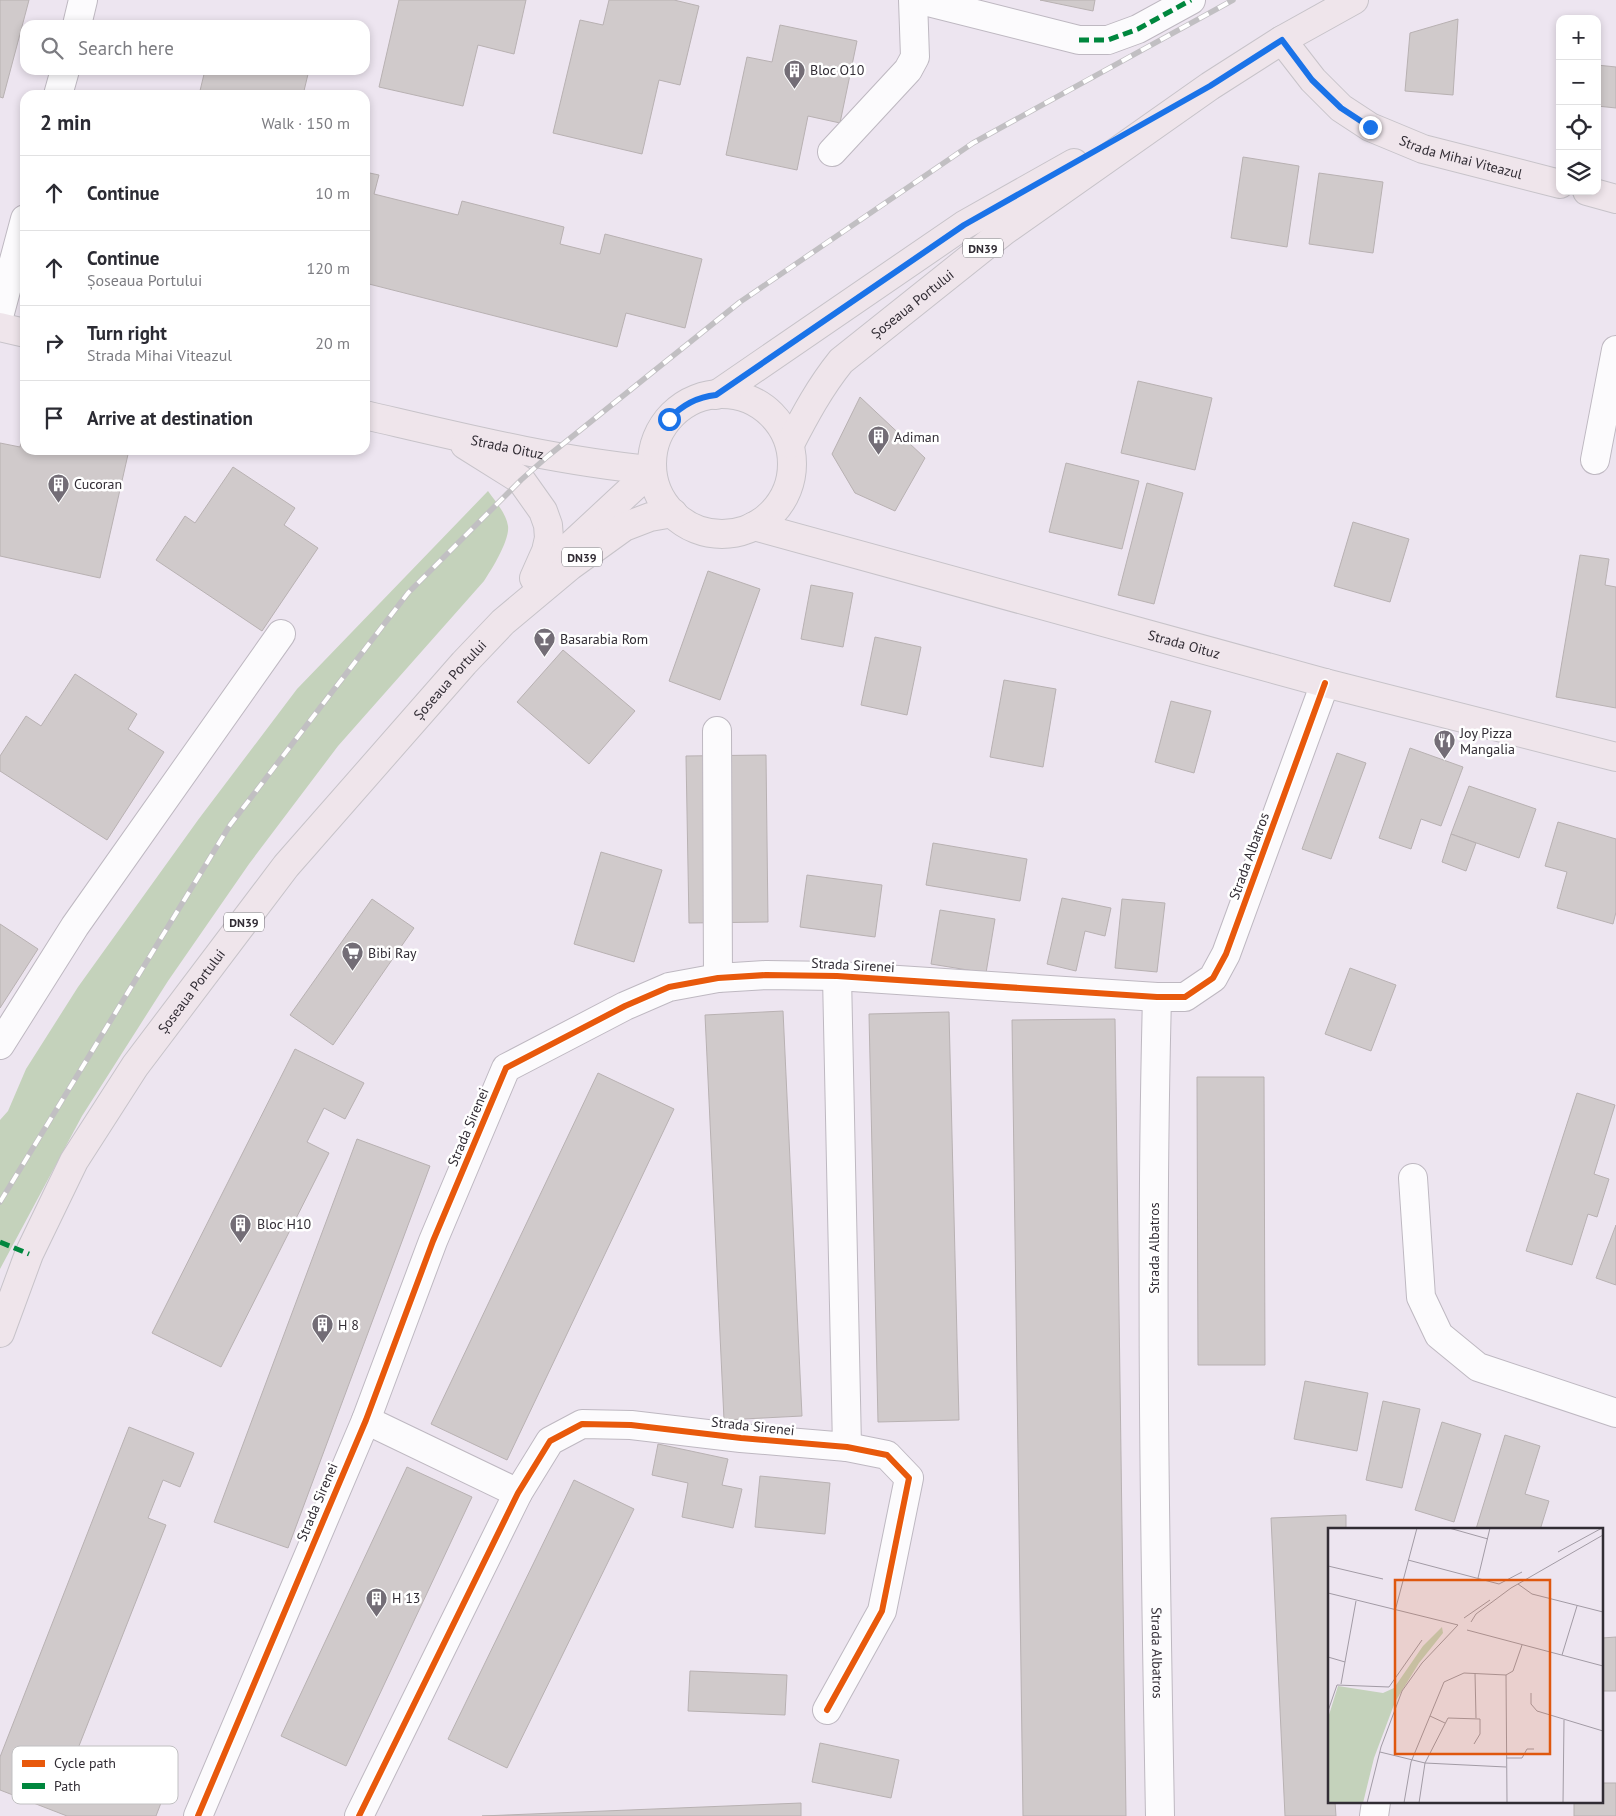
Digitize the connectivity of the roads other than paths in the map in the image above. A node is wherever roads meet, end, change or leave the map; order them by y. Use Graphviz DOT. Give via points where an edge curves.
graph roads {
  1 [pos="83,0"];
  2 [pos="913,0"];
  3 [pos="920,0"];
  4 [pos="1191,0"];
  5 [pos="1354,0"];
  6 [pos="78,20"];
  7 [pos="1282,40"];
  8 [pos="64,75"];
  9 [pos="1210,86"];
  10 [pos="59,90"];
  11 [pos="832,152"];
  12 [pos="1556,183"];
  13 [pos="1601,195"];
  14 [pos="1616,199"];
  15 [pos="20,238"];
  16 [pos="0,313"];
  17 [pos="0,327"];
  18 [pos="20,332"];
  19 [pos="1616,350"];
  20 [pos="716,395"];
  21 [pos="370,416"];
  22 [pos="449,435"];
  23 [pos="790,444"];
  24 [pos="1595,460"];
  25 [pos="652,470"];
  26 [pos="673,513"];
  27 [pos="754,526"];
  28 [pos="534,578"];
  29 [pos="503,622"];
  30 [pos="281,634"];
  31 [pos="1324,683"];
  32 [pos="717,731"];
  33 [pos="1616,757"];
  34 [pos="837,976"];
  35 [pos="718,978"];
  36 [pos="1157,997"];
  37 [pos="0,1045"];
  38 [pos="1413,1178"];
  39 [pos="0,1333"];
  40 [pos="1616,1413"];
  41 [pos="366,1420"];
  42 [pos="847,1447"];
  43 [pos="518,1493"];
  44 [pos="827,1710"];
  45 [pos="198,1816"];
  46 [pos="359,1816"];
  47 [pos="1160,1816"];
  1 -- 6 [label="street"];
  2 -- 11 [label="street" via="915,57 908,70"];
  3 -- 4 [label="street" via="1079,40 1108,40 1138,29"];
  5 -- 7 [label="main road, Șoseaua Portului / DN39"];
  7 -- 9 [label="main road, Șoseaua Portului / DN39"];
  7 -- 12 [label="main road, Strada Mihai Viteazul" via="1312,80 1341,108 1370,127 1423,148"];
  8 -- 10 [label="street"];
  9 -- 20 [label="main road, Șoseaua Portului / DN39" via="964,225"];
  9 -- 23 [label="main road, Șoseaua Portului / DN39" via="1004,231 841,361 811,403"];
  13 -- 14 [label="main road"];
  15 -- 16 [label="street"];
  17 -- 18 [label="main road"];
  19 -- 24 [label="street"];
  20 -- 23 [label="main road, DN39" via="740,396 762,407 779,423"];
  20 -- 25 [label="main road, DN39" via="685,404 669,419 657,438"];
  21 -- 22 [label="main road, Strada Oituz"];
  22 -- 25 [label="main road, Strada Oituz" via="604,466"];
  22 -- 28 [label="main road" via="521,480 543,511 549,538"];
  23 -- 27 [label="main road, DN39" via="792,468 786,492 767,518"];
  25 -- 26 [label="main road, DN39" via="659,494"];
  25 -- 28 [label="main road, Șoseaua Portului / DN39"];
  26 -- 27 [label="main road, DN39" via="687,525 704,532 740,532"];
  26 -- 29 [label="main road, Șoseaua Portului / DN39" via="624,526"];
  27 -- 31 [label="main road, Strada Oituz"];
  28 -- 29 [label="main road, Șoseaua Portului / DN39"];
  29 -- 39 [label="main road, Șoseaua Portului / DN39" via="286,866 134,1066 74,1161 29,1254"];
  30 -- 37 [label="street" via="75,926"];
  31 -- 33 [label="main road, Strada Oituz"];
  31 -- 36 [label="street, Strada Albatros" via="1226,954 1213,978 1185,997"];
  32 -- 35 [label="street"];
  34 -- 35 [label="street, Strada Sirenei"];
  34 -- 36 [label="street, Strada Sirenei"];
  34 -- 42 [label="street, Strada Sirenei"];
  35 -- 41 [label="street, Strada Sirenei" via="669,987 625,1006 506,1068 433,1241"];
  36 -- 47 [label="street, Strada Albatros" via="1153,1406"];
  38 -- 40 [label="street" via="1422,1297 1439,1335 1478,1367"];
  41 -- 43 [label="street"];
  41 -- 45 [label="street, Strada Sirenei"];
  42 -- 43 [label="street, Strada Sirenei" via="631,1425 582,1424 550,1441"];
  42 -- 44 [label="street, Strada Sirenei" via="887,1455 909,1478 882,1612"];
  43 -- 46 [label="street, Strada Sirenei"];
}
